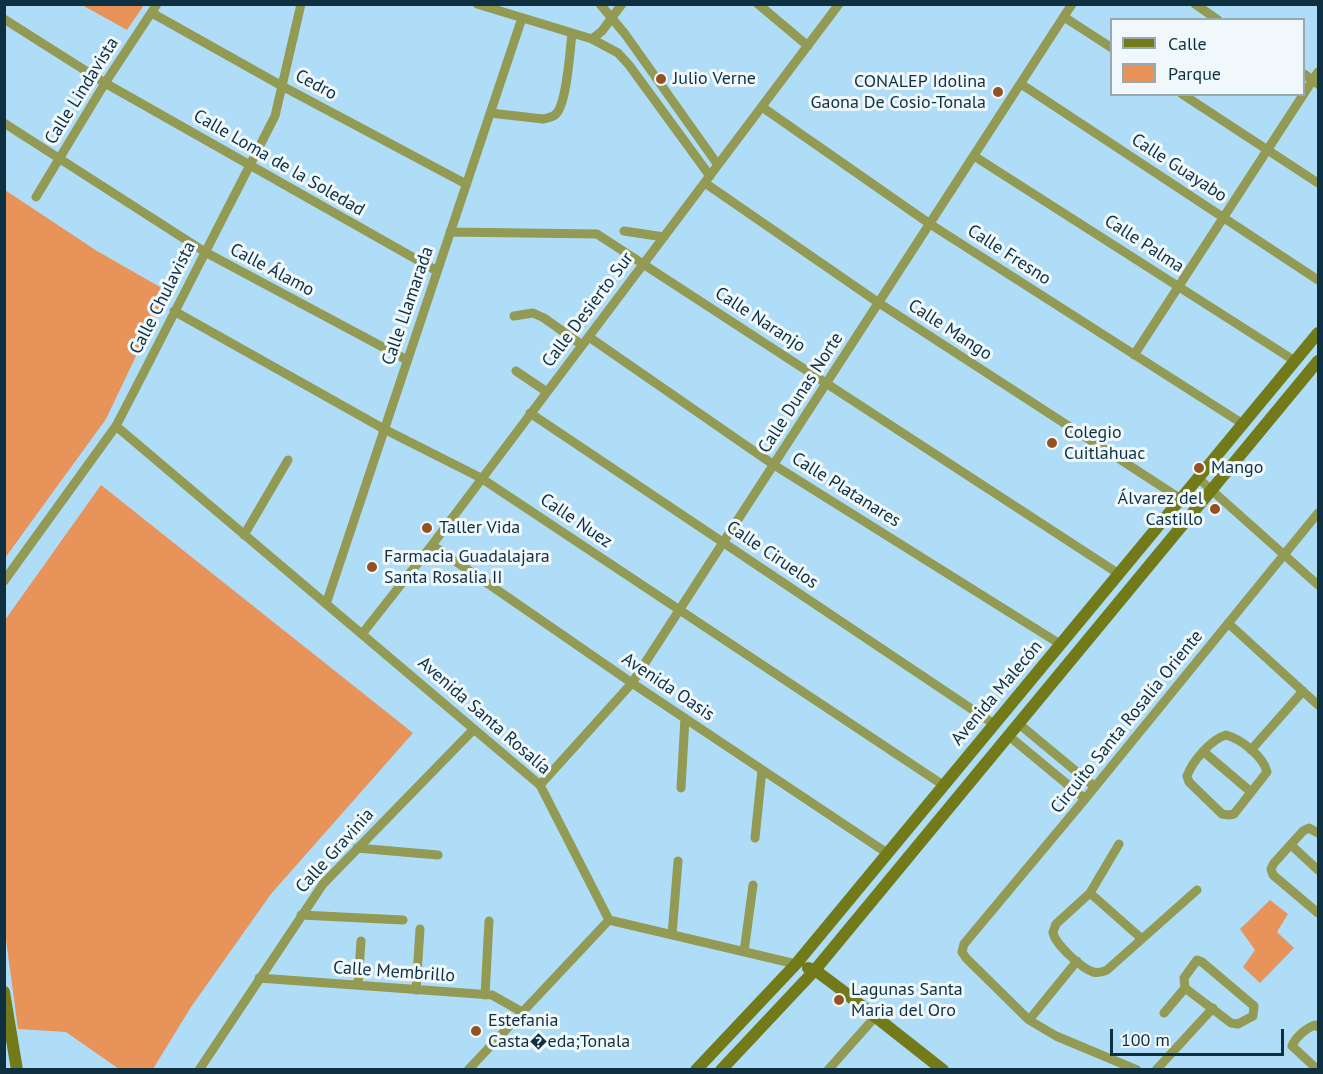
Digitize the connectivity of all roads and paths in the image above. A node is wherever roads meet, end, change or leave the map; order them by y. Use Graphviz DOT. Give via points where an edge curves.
graph roads {
  1 [pos="301,4"];
  2 [pos="600,4"];
  3 [pos="622,4"];
  4 [pos="758,4"];
  5 [pos="839,4"];
  6 [pos="1072,4"];
  7 [pos="1195,4"];
  8 [pos="484,5"];
  9 [pos="155,9"];
  10 [pos="1064,17"];
  11 [pos="522,18"];
  12 [pos="612,18"];
  13 [pos="1215,18"];
  14 [pos="4,19"];
  15 [pos="572,33"];
  16 [pos="592,39"];
  17 [pos="808,46"];
  18 [pos="1110,47"];
  19 [pos="1317,79"];
  20 [pos="105,83"];
  21 [pos="1021,84"];
  22 [pos="282,86"];
  23 [pos="1185,96"];
  24 [pos="762,107"];
  25 [pos="490,112"];
  26 [pos="4,123"];
  27 [pos="1268,150"];
  28 [pos="974,156"];
  29 [pos="60,157"];
  30 [pos="250,165"];
  31 [pos="718,165"];
  32 [pos="707,179"];
  33 [pos="1318,183"];
  34 [pos="466,184"];
  35 [pos="36,197"];
  36 [pos="1224,218"];
  37 [pos="930,225"];
  38 [pos="624,231"];
  39 [pos="450,232"];
  40 [pos="664,237"];
  41 [pos="205,252"];
  42 [pos="644,264"];
  43 [pos="437,271"];
  44 [pos="1318,280"];
  45 [pos="1179,286"];
  46 [pos="879,303"];
  47 [pos="174,312"];
  48 [pos="514,316"];
  49 [pos="1318,333"];
  50 [pos="589,337"];
  51 [pos="582,345"];
  52 [pos="1134,355"];
  53 [pos="407,360"];
  54 [pos="1318,360"];
  55 [pos="1295,361"];
  56 [pos="516,371"];
  57 [pos="826,384"];
  58 [pos="546,392"];
  59 [pos="530,413"];
  60 [pos="1243,424"];
  61 [pos="116,426"];
  62 [pos="384,429"];
  63 [pos="288,460"];
  64 [pos="774,465"];
  65 [pos="481,478"];
  66 [pos="1198,478"];
  67 [pos="1212,490"];
  68 [pos="1181,499"];
  69 [pos="1318,513"];
  70 [pos="244,535"];
  71 [pos="724,542"];
  72 [pos="432,545"];
  73 [pos="1284,554"];
  74 [pos="1119,574"];
  75 [pos="4,581"];
  76 [pos="1318,585"];
  77 [pos="326,604"];
  78 [pos="680,610"];
  79 [pos="1228,623"];
  80 [pos="362,634"];
  81 [pos="1060,644"];
  82 [pos="632,683"];
  83 [pos="1303,691"];
  84 [pos="1318,705"];
  85 [pos="685,718"];
  86 [pos="994,724"];
  87 [pos="1019,724"];
  88 [pos="474,729"];
  89 [pos="1009,736"];
  90 [pos="1251,750"];
  91 [pos="1204,752"];
  92 [pos="762,770"];
  93 [pos="540,785"];
  94 [pos="943,786"];
  95 [pos="1095,787"];
  96 [pos="681,788"];
  97 [pos="1251,792"];
  98 [pos="1085,799"];
  99 [pos="1318,833"];
  100 [pos="755,837"];
  101 [pos="1119,844"];
  102 [pos="1291,845"];
  103 [pos="357,848"];
  104 [pos="887,853"];
  105 [pos="438,855"];
  106 [pos="678,861"];
  107 [pos="1318,870"];
  108 [pos="753,885"];
  109 [pos="1197,890"];
  110 [pos="1090,893"];
  111 [pos="1318,913"];
  112 [pos="301,915"];
  113 [pos="403,920"];
  114 [pos="609,920"];
  115 [pos="489,921"];
  116 [pos="420,929"];
  117 [pos="672,935"];
  118 [pos="1142,939"];
  119 [pos="361,941"];
  120 [pos="744,952"];
  121 [pos="1077,961"];
  122 [pos="796,964"];
  123 [pos="815,970"];
  124 [pos="260,978"];
  125 [pos="358,986"];
  126 [pos="1185,988"];
  127 [pos="416,990"];
  128 [pos="4,992"];
  129 [pos="485,995"];
  130 [pos="1213,1008"];
  131 [pos="522,1012"];
  132 [pos="1164,1013"];
  133 [pos="876,1016"];
  134 [pos="1029,1020"];
  135 [pos="1318,1027"];
  136 [pos="928,1065"];
  137 [pos="1115,1065"];
  138 [pos="1134,1069"];
  139 [pos="17,1070"];
  140 [pos="198,1070"];
  141 [pos="468,1070"];
  142 [pos="696,1070"];
  143 [pos="721,1070"];
  144 [pos="828,1070"];
  145 [pos="943,1070"];
  146 [pos="1156,1070"];
  147 [pos="1318,1070"];
  1 -- 22 [label="street, Calle Chulavista"];
  2 -- 12 [label="street"];
  3 -- 12 [label="street"];
  4 -- 17 [label="street"];
  5 -- 17 [label="street, Calle Desierto Sur"];
  6 -- 10 [label="street, Calle Dunas Norte"];
  7 -- 13 [label="street"];
  8 -- 11 [label="street"];
  9 -- 20 [label="street, Calle Lindavista"];
  9 -- 22 [label="street, Cedro"];
  10 -- 18 [label="street"];
  10 -- 21 [label="street, Calle Dunas Norte"];
  11 -- 15 [label="street"];
  11 -- 25 [label="street, Calle Llamarada"];
  12 -- 16 [label="street"];
  12 -- 31 [label="street"];
  14 -- 20 [label="street, Calle Loma de la Soledad"];
  15 -- 16 [label="street"];
  15 -- 25 [label="street" via="563,103 556,114 543,119"];
  16 -- 32 [label="street" via="629,65"];
  17 -- 24 [label="street, Calle Desierto Sur"];
  19 -- 27 [label="street"];
  20 -- 29 [label="street, Calle Lindavista"];
  20 -- 30 [label="street, Calle Loma de la Soledad"];
  21 -- 28 [label="street, Calle Dunas Norte"];
  21 -- 36 [label="street, Calle Guayabo"];
  22 -- 30 [label="street, Calle Chulavista" via="275,116"];
  22 -- 34 [label="street, Cedro"];
  23 -- 27 [label="street"];
  24 -- 31 [label="street, Calle Desierto Sur"];
  24 -- 37 [label="street, Calle Fresno"];
  25 -- 34 [label="street, Calle Llamarada"];
  26 -- 29 [label="street, Calle Álamo"];
  27 -- 33 [label="street"];
  27 -- 36 [label="street"];
  28 -- 37 [label="street, Calle Dunas Norte"];
  28 -- 45 [label="street, Calle Palma"];
  29 -- 35 [label="street, Calle Lindavista"];
  29 -- 41 [label="street, Calle Álamo"];
  30 -- 41 [label="street, Calle Chulavista"];
  30 -- 43 [label="street, Calle Loma de la Soledad"];
  31 -- 32 [label="street, Calle Desierto Sur"];
  32 -- 40 [label="street, Calle Desierto Sur"];
  32 -- 46 [label="street, Calle Mango"];
  34 -- 39 [label="street, Calle Llamarada"];
  36 -- 44 [label="street, Calle Guayabo"];
  36 -- 45 [label="street"];
  37 -- 46 [label="street, Calle Dunas Norte"];
  37 -- 52 [label="street, Calle Fresno"];
  38 -- 40 [label="street"];
  39 -- 42 [label="street, Calle Naranjo" via="597,234"];
  39 -- 43 [label="street, Calle Llamarada"];
  40 -- 42 [label="street, Calle Desierto Sur"];
  41 -- 47 [label="street, Calle Chulavista"];
  41 -- 53 [label="street, Calle Álamo"];
  42 -- 50 [label="street, Calle Desierto Sur"];
  42 -- 57 [label="street, Calle Naranjo"];
  43 -- 53 [label="street, Calle Llamarada"];
  45 -- 52 [label="street"];
  45 -- 55 [label="street, Calle Palma"];
  46 -- 57 [label="street, Calle Dunas Norte"];
  46 -- 68 [label="street, Calle Mango"];
  47 -- 61 [label="street, Calle Chulavista"];
  47 -- 62 [label="street, Calle Nuez"];
  48 -- 51 [label="street" via="533,313"];
  49 -- 55 [label="street, Avenida Malecón"];
  50 -- 51 [label="street, Calle Desierto Sur"];
  50 -- 64 [label="street, Calle Platanares"];
  51 -- 58 [label="street, Calle Desierto Sur"];
  52 -- 60 [label="street, Calle Fresno"];
  53 -- 62 [label="street, Calle Llamarada"];
  54 -- 67 [label="street, Avenida Malecón"];
  55 -- 60 [label="street, Avenida Malecón"];
  56 -- 58 [label="street"];
  57 -- 64 [label="street, Calle Dunas Norte"];
  57 -- 74 [label="street, Calle Naranjo"];
  58 -- 59 [label="street, Calle Desierto Sur"];
  59 -- 65 [label="street, Calle Desierto Sur"];
  59 -- 71 [label="street, Calle Ciruelos"];
  60 -- 66 [label="street, Avenida Malecón"];
  61 -- 70 [label="street, Avenida Santa Rosalía"];
  61 -- 75 [label="street, Calle Chulavista"];
  62 -- 65 [label="street, Calle Nuez"];
  62 -- 77 [label="street, Calle Llamarada"];
  63 -- 70 [label="street"];
  64 -- 71 [label="street, Calle Dunas Norte"];
  64 -- 81 [label="street, Calle Platanares"];
  65 -- 72 [label="street, Calle Desierto Sur"];
  65 -- 78 [label="street, Calle Nuez"];
  66 -- 67 [label="street"];
  66 -- 68 [label="street, Avenida Malecón"];
  67 -- 73 [label="street"];
  67 -- 87 [label="street, Avenida Malecón"];
  68 -- 74 [label="street, Avenida Malecón"];
  69 -- 73 [label="street, Circuito Santa Rosalía Oriente"];
  70 -- 77 [label="street, Avenida Santa Rosalía"];
  71 -- 78 [label="street, Calle Dunas Norte"];
  71 -- 86 [label="street, Calle Ciruelos"];
  72 -- 80 [label="street, Calle Desierto Sur"];
  72 -- 82 [label="street, Avenida Oasis"];
  73 -- 76 [label="street"];
  73 -- 79 [label="street, Circuito Santa Rosalía Oriente"];
  74 -- 81 [label="street, Avenida Malecón"];
  77 -- 80 [label="street, Avenida Santa Rosalía"];
  78 -- 82 [label="street, Calle Dunas Norte"];
  78 -- 94 [label="street, Calle Nuez"];
  79 -- 83 [label="street"];
  79 -- 95 [label="street, Circuito Santa Rosalía Oriente"];
  80 -- 88 [label="street, Avenida Santa Rosalía"];
  81 -- 86 [label="street, Avenida Malecón"];
  82 -- 85 [label="street, Avenida Oasis"];
  82 -- 93 [label="street, Calle Dunas Norte"];
  83 -- 84 [label="street"];
  83 -- 90 [label="street"];
  85 -- 92 [label="street, Avenida Oasis"];
  85 -- 96 [label="street"];
  86 -- 94 [label="street, Avenida Malecón"];
  87 -- 89 [label="street, Avenida Malecón"];
  87 -- 95 [label="street"];
  88 -- 93 [label="street, Avenida Santa Rosalía"];
  88 -- 103 [label="street, Calle Gravinia"];
  89 -- 98 [label="street"];
  89 -- 123 [label="street, Avenida Malecón"];
  90 -- 91 [label="street" via="1226,735"];
  90 -- 97 [label="street" via="1267,772"];
  91 -- 97 [label="street"];
  91 -- 97 [label="street" via="1188,779 1222,814 1234,814"];
  92 -- 100 [label="street"];
  92 -- 104 [label="street, Avenida Oasis"];
  93 -- 114 [label="street, Avenida Santa Rosalía"];
  94 -- 104 [label="street, Avenida Malecón"];
  95 -- 98 [label="street, Circuito Santa Rosalía Oriente"];
  98 -- 134 [label="street, Circuito Santa Rosalía Oriente" via="964,944 962,952 966,958"];
  99 -- 102 [label="street" via="1306,829"];
  101 -- 110 [label="street"];
  102 -- 107 [label="street"];
  102 -- 111 [label="street" via="1271,872"];
  103 -- 105 [label="street"];
  103 -- 112 [label="street, Calle Gravinia" via="323,884"];
  104 -- 122 [label="street, Avenida Malecón"];
  106 -- 117 [label="street"];
  108 -- 120 [label="street"];
  109 -- 118 [label="street"];
  110 -- 118 [label="street"];
  110 -- 121 [label="street" via="1056,924 1053,932"];
  112 -- 113 [label="street"];
  112 -- 124 [label="street, Calle Gravinia"];
  114 -- 117 [label="street"];
  114 -- 131 [label="street"];
  115 -- 129 [label="street"];
  116 -- 127 [label="street"];
  117 -- 120 [label="street"];
  118 -- 121 [label="street" via="1102,972 1095,973"];
  119 -- 125 [label="street"];
  120 -- 122 [label="street"];
  121 -- 134 [label="street"];
  122 -- 123 [label="street"];
  122 -- 142 [label="street, Avenida Malecón"];
  123 -- 133 [label="street"];
  123 -- 143 [label="street, Avenida Malecón"];
  124 -- 125 [label="street, Calle Membrillo"];
  124 -- 140 [label="street, Calle Gravinia"];
  125 -- 127 [label="street, Calle Membrillo"];
  126 -- 130 [label="street"];
  126 -- 130 [label="street" via="1184,978 1201,960 1255,1011 1235,1025"];
  126 -- 132 [label="street"];
  127 -- 129 [label="street, Calle Membrillo"];
  128 -- 139 [label="street"];
  129 -- 131 [label="street, Calle Membrillo" via="501,999"];
  130 -- 146 [label="street"];
  131 -- 141 [label="street"];
  133 -- 136 [label="street"];
  133 -- 144 [label="street"];
  134 -- 137 [label="street"];
  135 -- 147 [label="street" via="1310,1027 1292,1046"];
  136 -- 145 [label="street"];
  137 -- 138 [label="street"];
}
